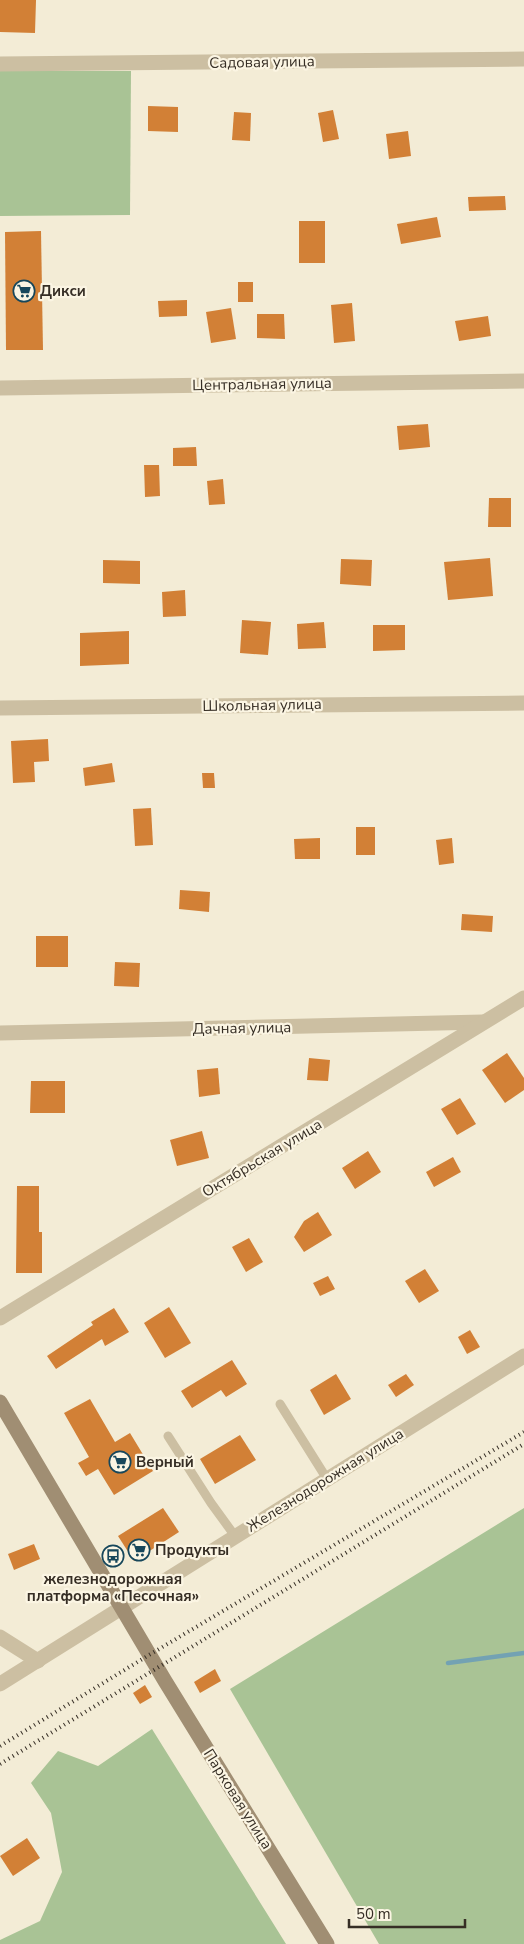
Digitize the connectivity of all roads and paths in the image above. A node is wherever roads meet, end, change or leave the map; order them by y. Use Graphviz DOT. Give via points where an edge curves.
graph roads {
  1 [pos="524,59"];
  2 [pos="0,64"];
  3 [pos="524,381"];
  4 [pos="0,388"];
  5 [pos="524,703"];
  6 [pos="0,708"];
  7 [pos="524,998"];
  8 [pos="485,1022"];
  9 [pos="0,1033"];
  10 [pos="0,1318"];
  11 [pos="524,1356"];
  12 [pos="0,1402"];
  13 [pos="280,1404"];
  14 [pos="168,1436"];
  15 [pos="327,1479"];
  16 [pos="235,1536"];
  17 [pos="123,1608"];
  18 [pos="0,1637"];
  19 [pos="38,1661"];
  20 [pos="0,1684"];
  21 [pos="327,1944"];
  1 -- 2 [label="street, Садовая улица"];
  3 -- 4 [label="street, Центральная улица"];
  5 -- 6 [label="street, Школьная улица"];
  7 -- 8 [label="street, Октябрьская улица"];
  8 -- 9 [label="street, Дачная улица"];
  8 -- 10 [label="street, Октябрьская улица"];
  11 -- 15 [label="street, Железнодорожная улица"];
  12 -- 17 [label="main road, Парковая улица"];
  13 -- 15 [label="lane"];
  14 -- 16 [label="lane"];
  15 -- 16 [label="street, Железнодорожная улица"];
  16 -- 17 [label="street, Железнодорожная улица"];
  17 -- 19 [label="street, Железнодорожная улица"];
  17 -- 21 [label="main road, Парковая улица"];
  18 -- 19 [label="street"];
  19 -- 20 [label="street, Железнодорожная улица"];
}
